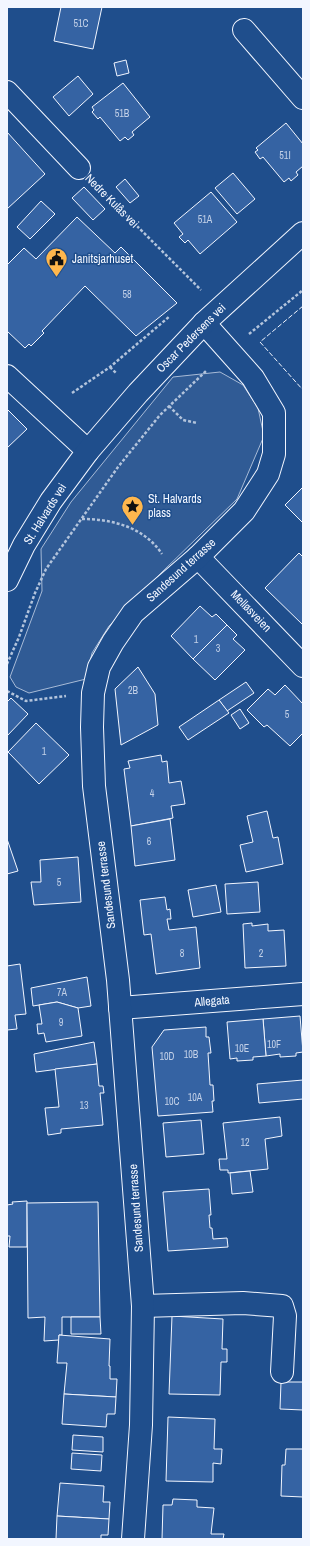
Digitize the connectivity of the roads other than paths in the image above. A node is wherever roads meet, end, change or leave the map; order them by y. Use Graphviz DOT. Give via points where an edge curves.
graph roads {
  1 [pos="244,30"];
  2 [pos="7,92"];
  3 [pos="303,98"];
  4 [pos="79,168"];
  5 [pos="303,234"];
  6 [pos="212,316"];
  7 [pos="7,376"];
  8 [pos="88,451"];
  9 [pos="198,557"];
  10 [pos="7,580"];
  11 [pos="303,666"];
  12 [pos="303,994"];
  13 [pos="120,1008"];
  14 [pos="143,1306"];
  15 [pos="282,1372"];
  16 [pos="133,1539"];
  1 -- 3 [label="street"];
  2 -- 4 [label="street, Nedre Kulås vei"];
  5 -- 6 [label="street, Oscar Pedersens vei"];
  6 -- 8 [label="street, Oscar Pedersens vei" via="138,393"];
  6 -- 9 [label="street, Sandesund terrasse" via="274,413 274,454 268,474 244,511"];
  7 -- 8 [label="street"];
  8 -- 10 [label="street, St. Halvards vei" via="51,501 24,545"];
  9 -- 11 [label="street, Melløsveien"];
  9 -- 13 [label="street, Sandesund terrasse" via="134,613 99,667 93,693 94,786"];
  12 -- 13 [label="street, Allegata"];
  13 -- 14 [label="street, Sandesund terrasse"];
  14 -- 15 [label="street" via="243,1303 282,1306 285,1316"];
  14 -- 16 [label="street, Sandesund terrasse" via="141,1425"];
}
